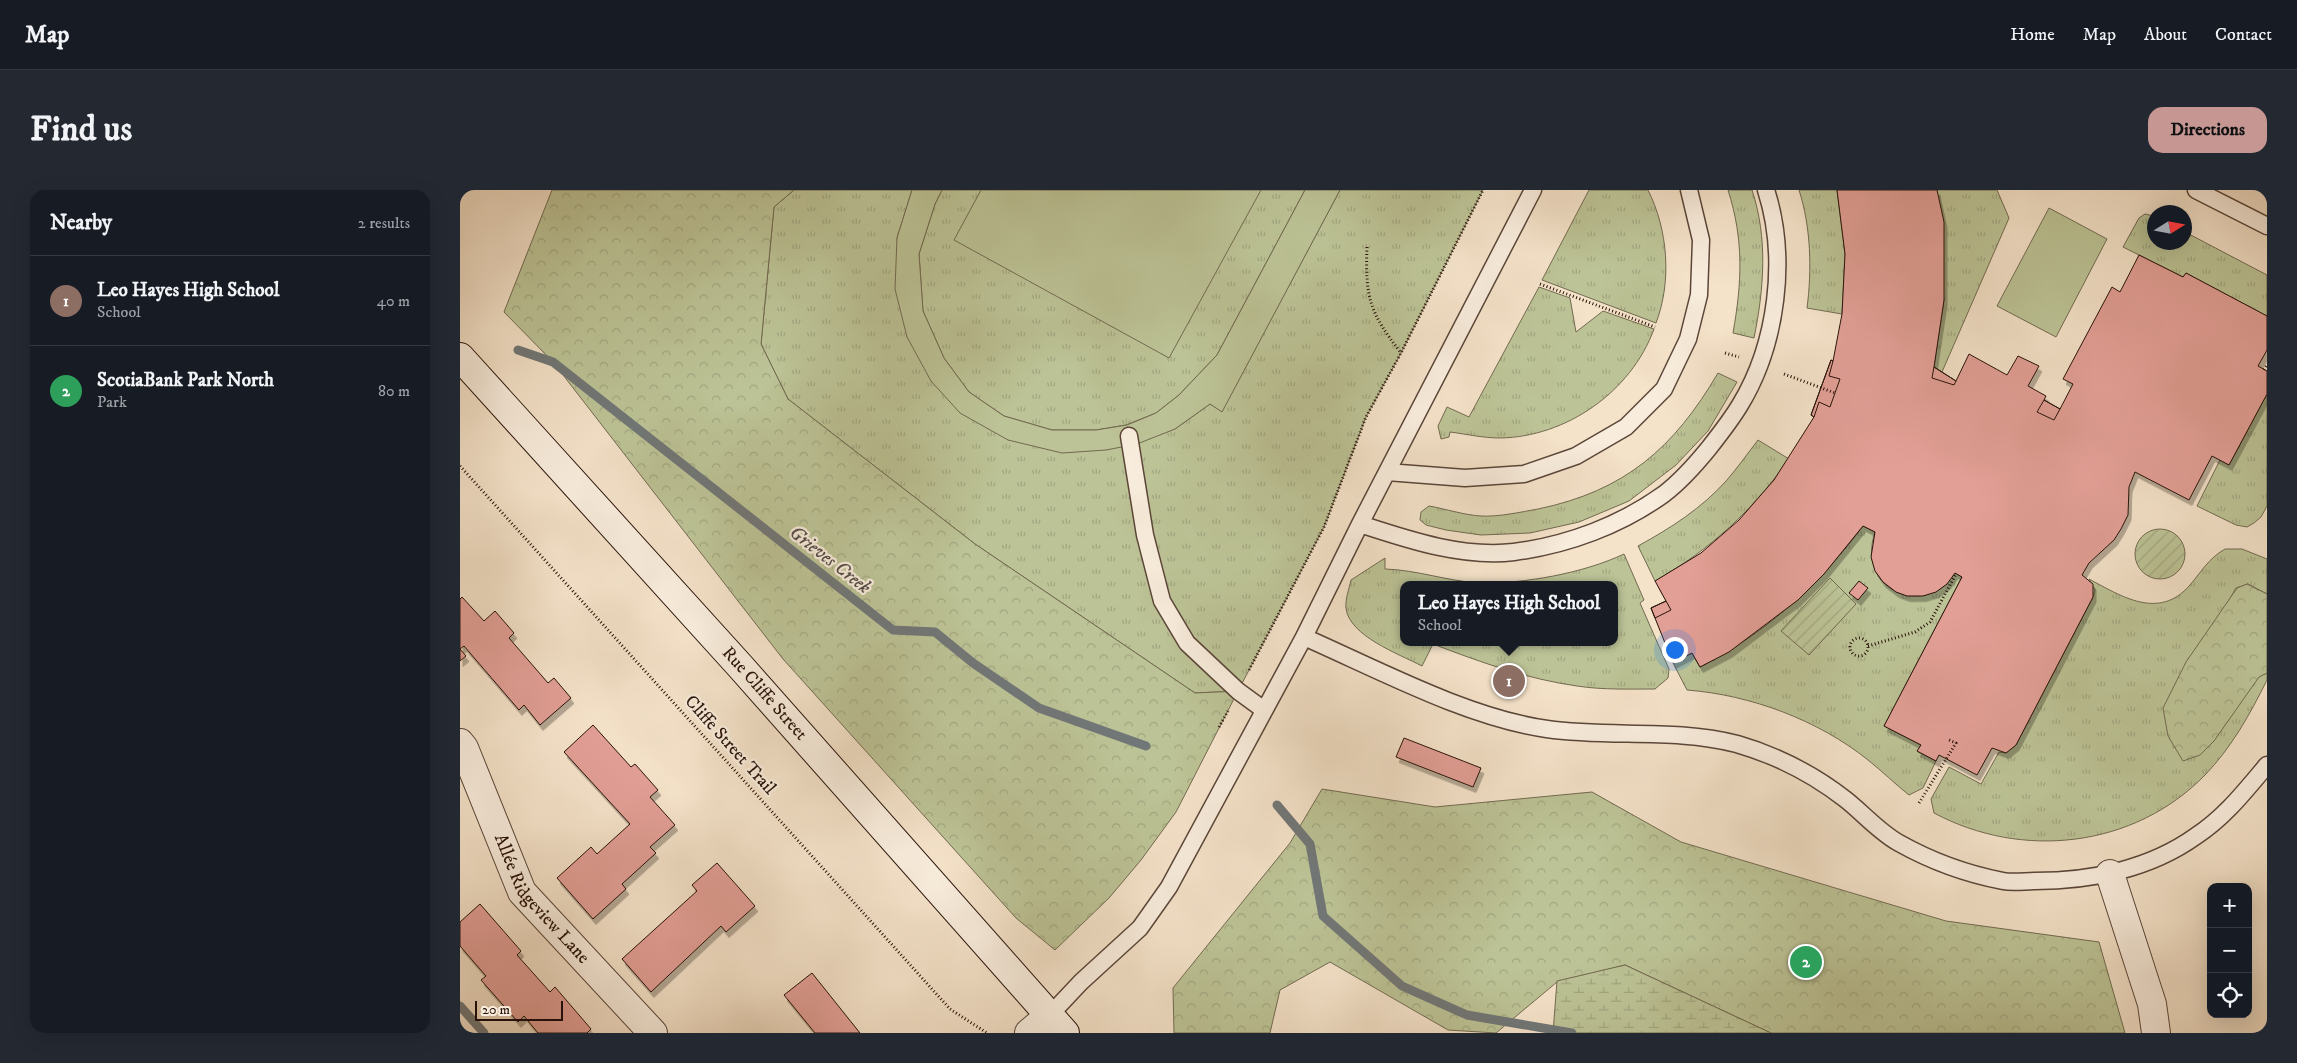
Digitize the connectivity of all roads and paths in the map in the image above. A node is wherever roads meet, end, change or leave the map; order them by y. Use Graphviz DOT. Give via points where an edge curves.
graph roads {
  1 [pos="1483,190"];
  2 [pos="1533,190"];
  3 [pos="1689,190"];
  4 [pos="1766,190"];
  5 [pos="2196,190"];
  6 [pos="2267,226"];
  7 [pos="1367,247"];
  8 [pos="1540,284"];
  9 [pos="1655,326"];
  10 [pos="1401,353"];
  11 [pos="460,357"];
  12 [pos="2267,364"];
  13 [pos="2264,370"];
  14 [pos="1784,374"];
  15 [pos="1835,393"];
  16 [pos="1129,436"];
  17 [pos="460,466"];
  18 [pos="1387,472"];
  19 [pos="1360,524"];
  20 [pos="1956,574"];
  21 [pos="1304,637"];
  22 [pos="1868,646"];
  23 [pos="1238,691"];
  24 [pos="1264,710"];
  25 [pos="1219,727"];
  26 [pos="1947,739"];
  27 [pos="460,743"];
  28 [pos="2267,765"];
  29 [pos="1919,802"];
  30 [pos="2110,874"];
  31 [pos="1048,1027"];
  32 [pos="653,1033"];
  33 [pos="987,1033"];
  34 [pos="2156,1033"];
  1 -- 10 [label="path"];
  2 -- 18 [label="lane"];
  3 -- 18 [label="lane" via="1701,240 1700,295 1688,339 1664,389 1626,426 1576,456 1524,474 1466,478"];
  4 -- 19 [label="lane" via="1777,258 1773,313 1759,365 1740,405 1720,435 1697,463 1665,493 1618,522 1565,542 1513,552 1459,550 1408,540"];
  5 -- 6 [label="lane"];
  7 -- 10 [label="path" via="1368,293 1378,323"];
  8 -- 9 [label="path"];
  10 -- 23 [label="path" via="1366,417 1324,527"];
  11 -- 31 [label="main road, Rue Cliffe Street" via="740,666"];
  12 -- 13 [label="path"];
  14 -- 15 [label="path"];
  16 -- 23 [label="lane" via="1145,536 1162,600 1187,643"];
  17 -- 33 [label="path, Cliffe Street Trail" via="950,1009"];
  18 -- 19 [label="lane"];
  19 -- 21 [label="lane"];
  20 -- 22 [label="path" via="1930,622 1915,632"];
  21 -- 24 [label="lane"];
  21 -- 30 [label="lane" via="1478,712 1545,729 1603,734 1683,734 1738,745 1796,767 1844,798 1896,842 1943,865 2005,881 2061,881"];
  22 -- 22 [label="path" via="1863,638 1857,638 1852,641 1850,650 1860,657 1867,652"];
  23 -- 24 [label="lane"];
  23 -- 25 [label="path"];
  24 -- 31 [label="lane" via="1169,887 1140,928 1081,982"];
  26 -- 29 [label="path" via="1956,743"];
  27 -- 32 [label="main road, Allée Ridgeview Lane" via="522,892"];
  28 -- 30 [label="lane" via="2232,807 2195,837 2154,859"];
  30 -- 34 [label="main road" via="2152,1004"];
}
